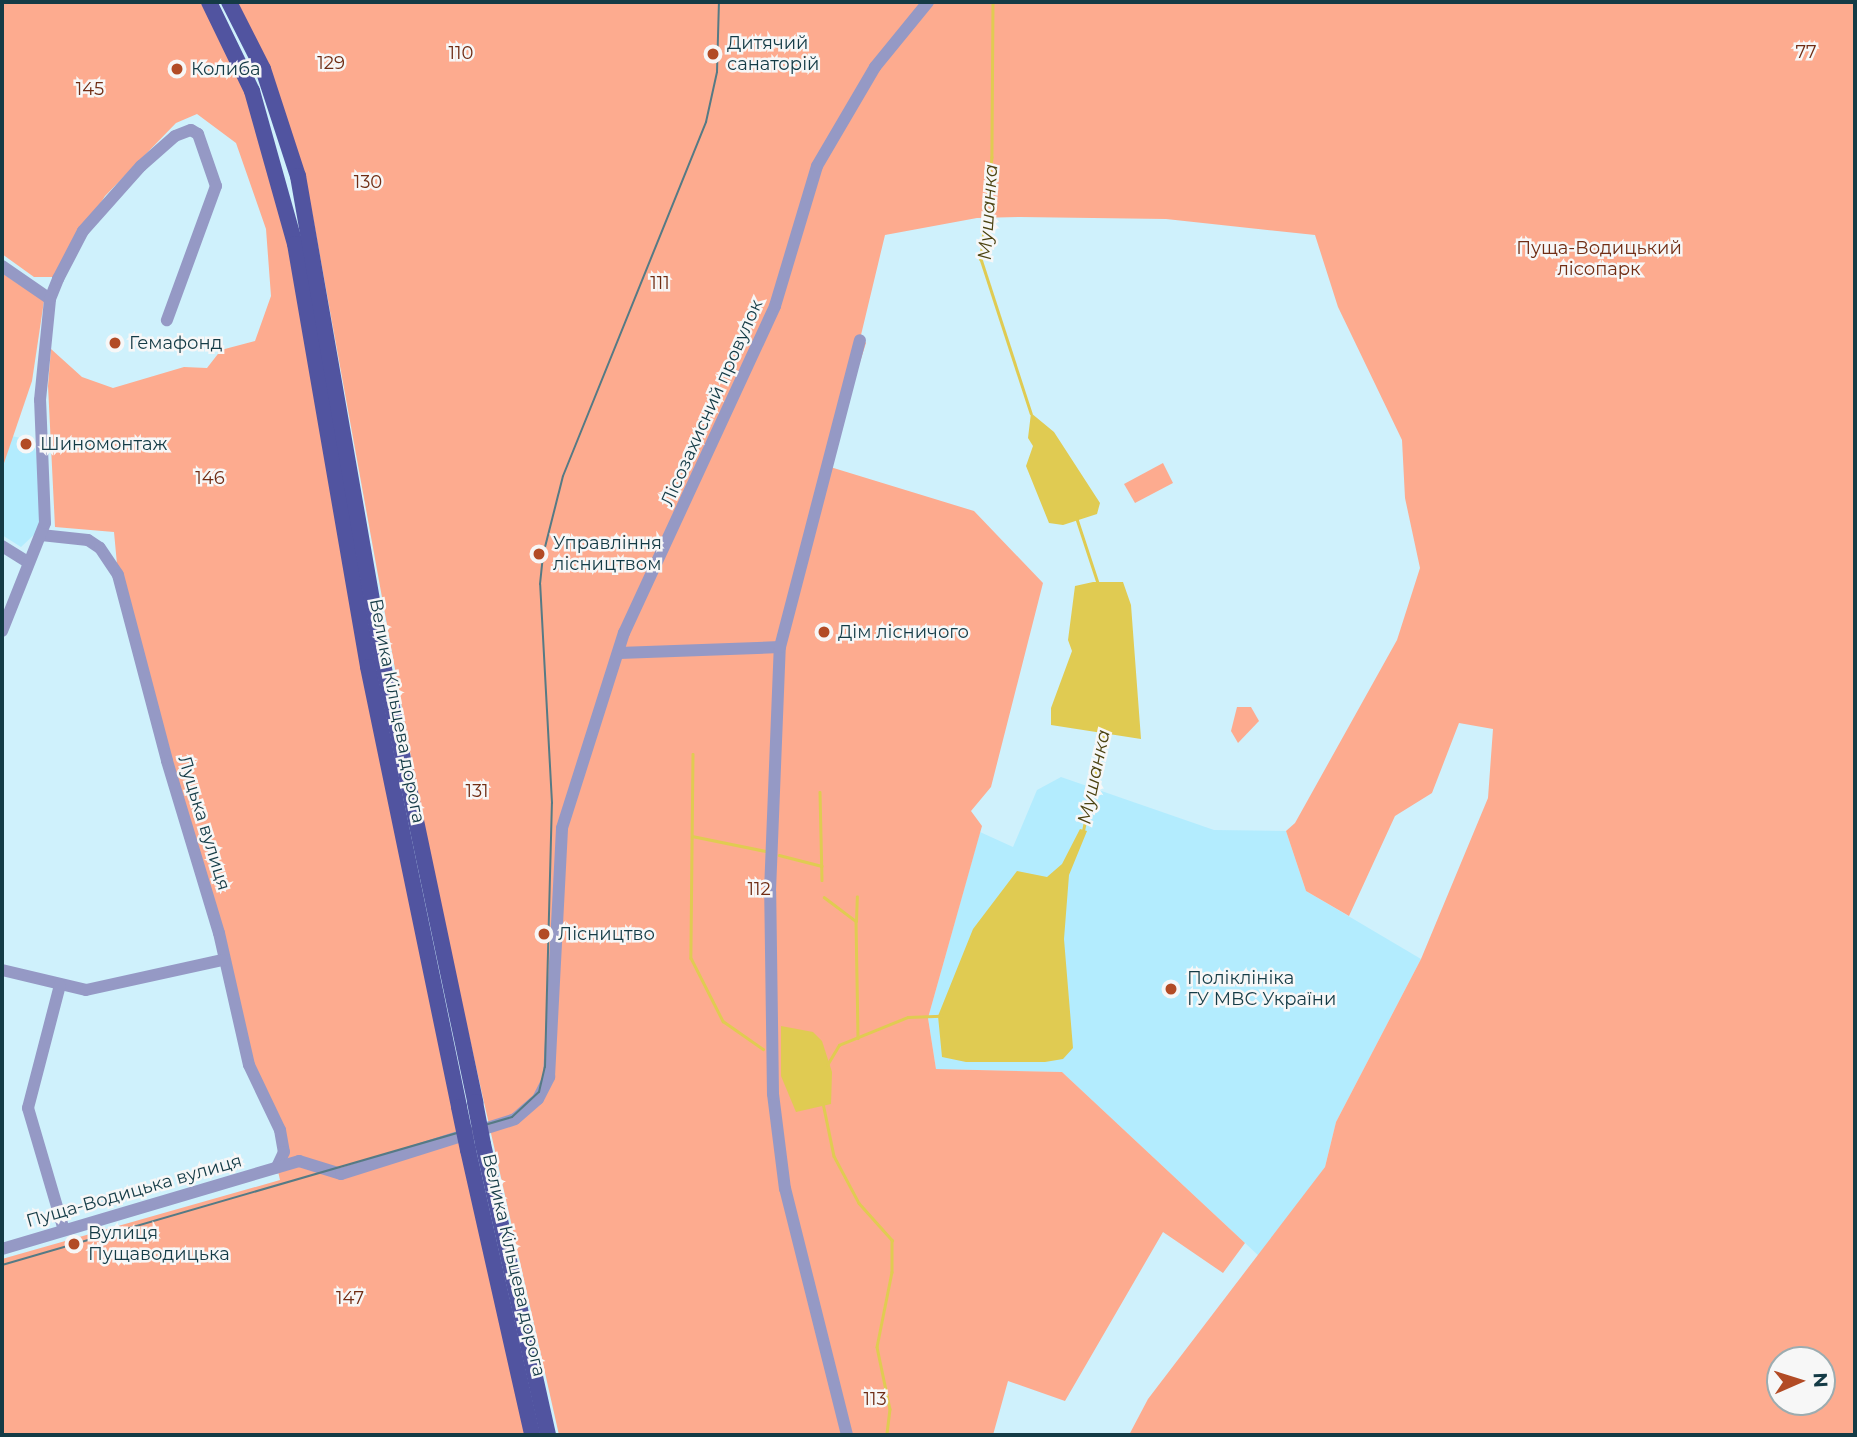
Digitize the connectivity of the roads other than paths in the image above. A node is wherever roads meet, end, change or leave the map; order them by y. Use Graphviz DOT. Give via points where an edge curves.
graph roads {
  1 [pos="209,2"];
  2 [pos="229,2"];
  3 [pos="928,2"];
  4 [pos="2,266"];
  5 [pos="50,299"];
  6 [pos="167,320"];
  7 [pos="860,340"];
  8 [pos="41,536"];
  9 [pos="2,546"];
  10 [pos="28,562"];
  11 [pos="2,631"];
  12 [pos="780,646"];
  13 [pos="619,653"];
  14 [pos="222,960"];
  15 [pos="2,970"];
  16 [pos="60,985"];
  17 [pos="467,1105"];
  18 [pos="476,1147"];
  19 [pos="277,1167"];
  20 [pos="64,1230"];
  21 [pos="2,1249"];
  22 [pos="532,1435"];
  23 [pos="548,1435"];
  24 [pos="847,1435"];
  1 -- 17 [label="main road, Велика Кільцева дорога" via="252,92 295,244 368,667"];
  2 -- 17 [label="main road, Велика Кільцева дорога" via="263,69 298,176"];
  3 -- 13 [label="street, Лісозахисний провулок" via="875,67 817,166 775,306"];
  4 -- 5 [label="street"];
  5 -- 6 [label="street" via="83,231 141,166 175,136 191,130 198,134 216,186"];
  5 -- 8 [label="street" via="40,400 46,506"];
  7 -- 12 [label="street"];
  8 -- 10 [label="street"];
  8 -- 14 [label="street, Луцька вулиця" via="88,540 100,548 118,575 166,760 219,933"];
  9 -- 10 [label="street"];
  10 -- 11 [label="street"];
  12 -- 13 [label="street"];
  12 -- 24 [label="street" via="770,891 773,1094 785,1189"];
  13 -- 19 [label="street, Лісозахисний провулок" via="562,828 549,1077 538,1099 515,1119 341,1174 299,1161"];
  14 -- 16 [label="street" via="111,988"];
  14 -- 19 [label="street, Луцька вулиця" via="249,1065 280,1130 284,1153"];
  15 -- 16 [label="street"];
  16 -- 20 [label="street" via="28,1108"];
  17 -- 18 [label="main road, Велика Кільцева дорога, bridge"];
  18 -- 22 [label="main road, Велика Кільцева дорога"];
  18 -- 23 [label="main road, Велика Кільцева дорога"];
  19 -- 20 [label="street, Пуща-Водицька вулиця"];
  20 -- 21 [label="street, Пуща-Водицька вулиця"];
}
